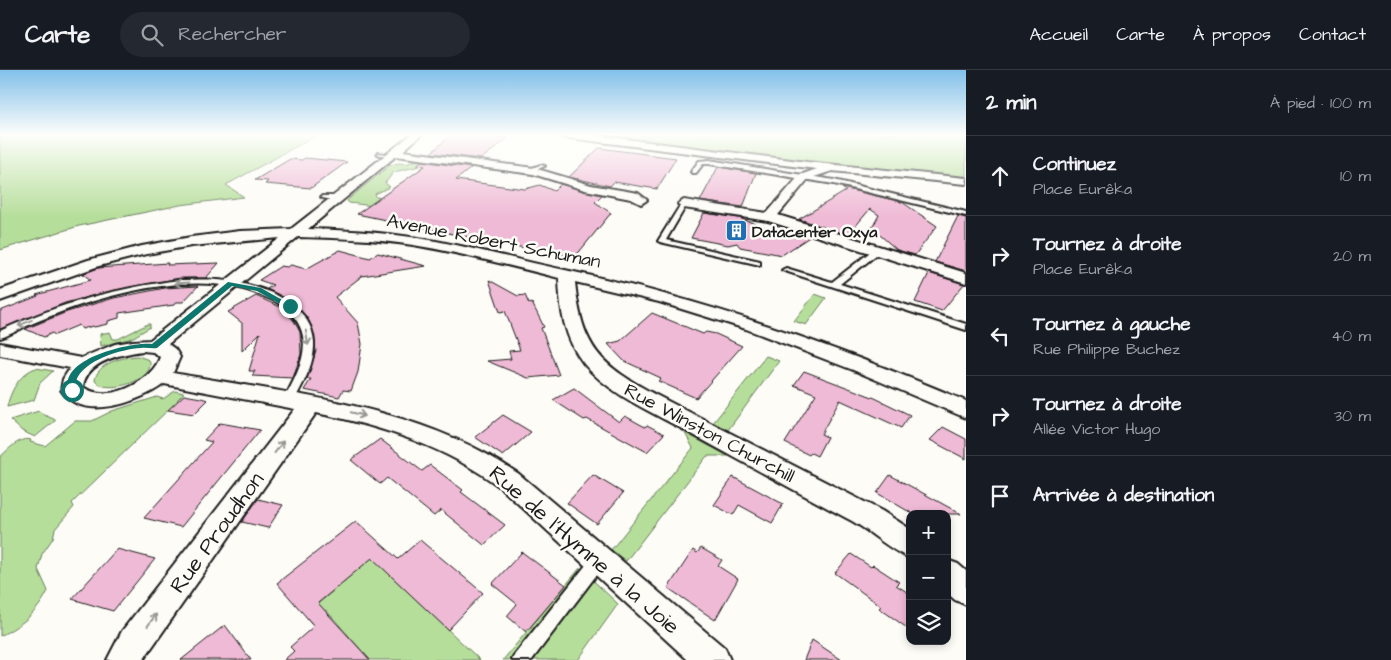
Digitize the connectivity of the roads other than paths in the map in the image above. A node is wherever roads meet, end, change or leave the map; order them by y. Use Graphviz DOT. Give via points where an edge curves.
graph roads {
  1 [pos="384,162"];
  2 [pos="457,162"];
  3 [pos="703,162"];
  4 [pos="709,162"];
  5 [pos="779,162"];
  6 [pos="798,164"];
  7 [pos="542,166"];
  8 [pos="831,168"];
  9 [pos="530,170"];
  10 [pos="694,172"];
  11 [pos="804,176"];
  12 [pos="966,181"];
  13 [pos="324,197"];
  14 [pos="339,198"];
  15 [pos="635,199"];
  16 [pos="684,204"];
  17 [pos="966,214"];
  18 [pos="770,217"];
  19 [pos="295,233"];
  20 [pos="877,251"];
  21 [pos="757,263"];
  22 [pos="786,270"];
  23 [pos="567,275"];
  24 [pos="966,278"];
  25 [pos="231,284"];
  26 [pos="835,284"];
  27 [pos="0,296"];
  28 [pos="966,327"];
  29 [pos="0,335"];
  30 [pos="154,346"];
  31 [pos="0,349"];
  32 [pos="85,365"];
  33 [pos="160,377"];
  34 [pos="299,403"];
  35 [pos="966,410"];
  36 [pos="906,541"];
  37 [pos="600,560"];
  38 [pos="951,577"];
  39 [pos="966,590"];
  40 [pos="124,660"];
  41 [pos="521,660"];
  42 [pos="713,660"];
  1 -- 14 [label="street"];
  2 -- 9 [label="street"];
  3 -- 10 [label="lane"];
  4 -- 11 [label="lane"];
  5 -- 6 [label="street"];
  6 -- 8 [label="street"];
  6 -- 11 [label="street"];
  7 -- 9 [label="lane"];
  8 -- 11 [label="street"];
  8 -- 12 [label="street"];
  9 -- 15 [label="street"];
  11 -- 17 [label="lane"];
  11 -- 18 [label="street"];
  13 -- 14 [label="lane"];
  14 -- 19 [label="street"];
  16 -- 18 [label="street"];
  16 -- 21 [label="lane" via="662,240"];
  18 -- 20 [label="street"];
  19 -- 23 [label="street, Avenue Robert Schuman" via="410,241"];
  19 -- 25 [label="street"];
  19 -- 27 [label="street, Avenue Robert Schuman" via="221,238 135,252 85,265"];
  20 -- 24 [label="street"];
  20 -- 26 [label="lane"];
  22 -- 26 [label="lane"];
  23 -- 35 [label="street, Avenue Robert Schuman" via="731,318"];
  23 -- 36 [label="street, Rue Winston Churchill" via="576,334 586,353 605,372 633,392 872,519"];
  25 -- 29 [label="lane, one-way" via="182,283 121,291 62,308"];
  25 -- 30 [label="street"];
  25 -- 34 [label="lane, one-way" via="278,298 290,306 303,323 308,348"];
  26 -- 28 [label="lane"];
  30 -- 32 [label="street" via="119,349"];
  30 -- 33 [label="street" via="168,352 170,358 170,364"];
  31 -- 32 [label="street"];
  32 -- 33 [label="street" via="71,382 77,396 88,400 133,393"];
  33 -- 34 [label="street, Rue de l'Hymne à la Joie"];
  34 -- 37 [label="street, Rue de l'Hymne à la Joie, one-way" via="397,425 472,456 510,481"];
  40 -- 34 [label="street, Rue Proudhon, one-way"];
  37 -- 41 [label="lane"];
  37 -- 42 [label="street, Rue de l'Hymne à la Joie"];
  38 -- 39 [label="street"];
}
